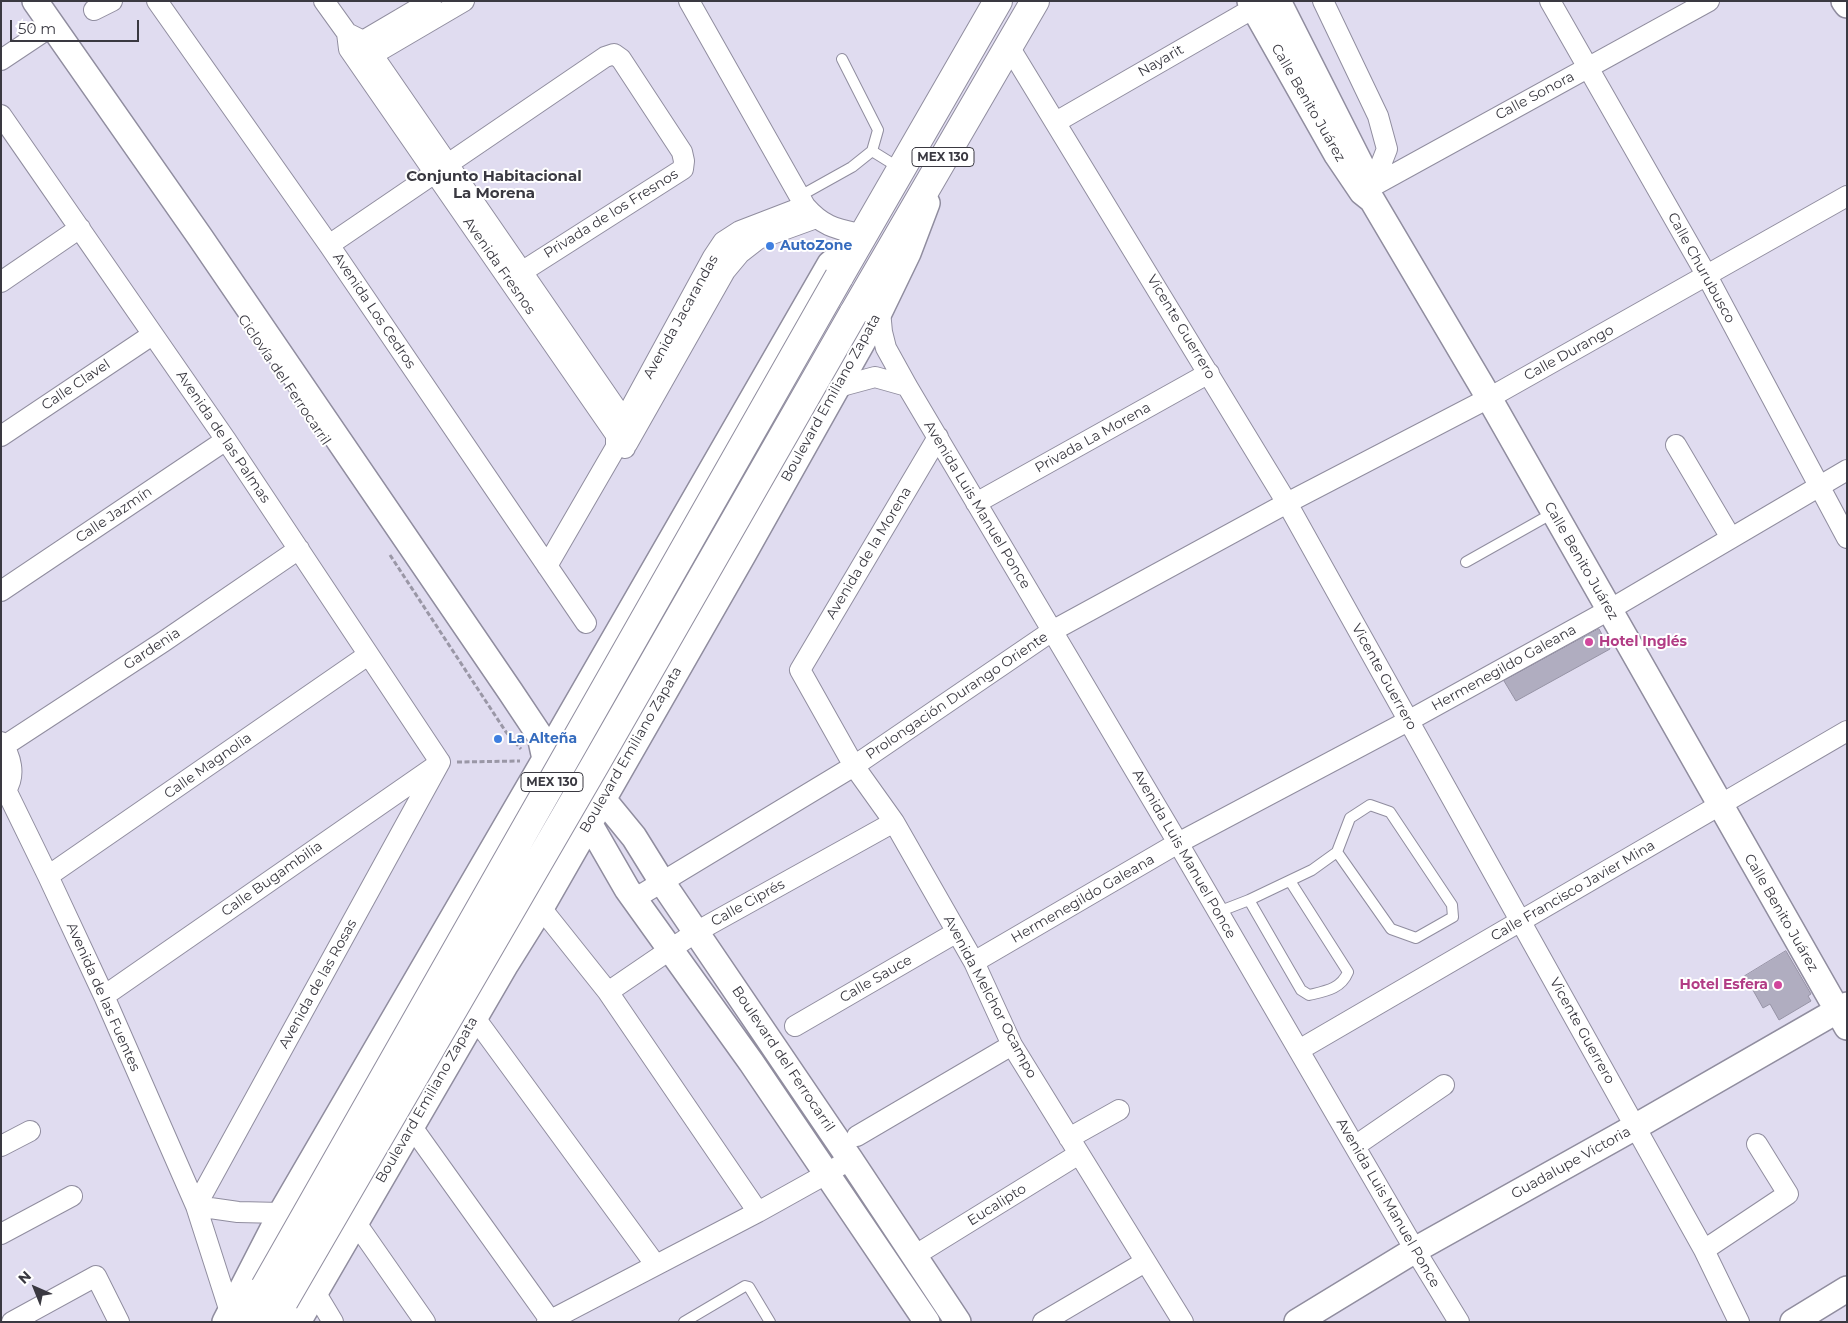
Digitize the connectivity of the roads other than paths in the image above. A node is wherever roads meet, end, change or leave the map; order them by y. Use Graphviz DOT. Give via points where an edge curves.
graph roads {
  1 [pos="35,1"];
  2 [pos="158,1"];
  3 [pos="324,1"];
  4 [pos="431,1"];
  5 [pos="464,1"];
  6 [pos="689,1"];
  7 [pos="1035,1"];
  8 [pos="1278,1"];
  9 [pos="1323,1"];
  10 [pos="1550,1"];
  11 [pos="1709,1"];
  12 [pos="1844,1"];
  13 [pos="1257,3"];
  14 [pos="993,4"];
  15 [pos="1847,5"];
  16 [pos="52,26"];
  17 [pos="1008,45"];
  18 [pos="358,48"];
  19 [pos="842,59"];
  20 [pos="1,60"];
  21 [pos="1588,68"];
  22 [pos="2,119"];
  23 [pos="1056,122"];
  24 [pos="872,151"];
  25 [pos="939,165"];
  26 [pos="441,168"];
  27 [pos="901,170"];
  28 [pos="1369,193"];
  29 [pos="1847,196"];
  30 [pos="807,207"];
  31 [pos="80,228"];
  32 [pos="864,235"];
  33 [pos="329,245"];
  34 [pos="515,276"];
  35 [pos="1707,276"];
  36 [pos="1,282"];
  37 [pos="880,311"];
  38 [pos="152,334"];
  39 [pos="1209,373"];
  40 [pos="907,386"];
  41 [pos="838,387"];
  42 [pos="1489,398"];
  43 [pos="1,436"];
  44 [pos="623,437"];
  45 [pos="938,437"];
  46 [pos="226,440"];
  47 [pos="1676,445"];
  48 [pos="1847,470"];
  49 [pos="1818,486"];
  50 [pos="976,503"];
  51 [pos="1287,503"];
  52 [pos="1553,513"];
  53 [pos="1731,538"];
  54 [pos="1847,538"];
  55 [pos="299,549"];
  56 [pos="1466,562"];
  57 [pos="547,566"];
  58 [pos="1,590"];
  59 [pos="1609,610"];
  60 [pos="586,623"];
  61 [pos="1052,631"];
  62 [pos="368,655"];
  63 [pos="800,670"];
  64 [pos="1408,721"];
  65 [pos="1847,731"];
  66 [pos="3,744"];
  67 [pos="545,751"];
  68 [pos="440,762"];
  69 [pos="854,766"];
  70 [pos="3,790"];
  71 [pos="603,799"];
  72 [pos="1720,805"];
  73 [pos="894,822"];
  74 [pos="589,823"];
  75 [pos="1178,843"];
  76 [pos="1337,852"];
  77 [pos="48,876"];
  78 [pos="1290,881"];
  79 [pos="662,882"];
  80 [pos="634,900"];
  81 [pos="1249,900"];
  82 [pos="541,908"];
  83 [pos="1218,912"];
  84 [pos="1520,922"];
  85 [pos="696,932"];
  86 [pos="957,932"];
  87 [pos="670,950"];
  88 [pos="974,962"];
  89 [pos="608,992"];
  90 [pos="104,996"];
  91 [pos="1844,1014"];
  92 [pos="475,1018"];
  93 [pos="795,1026"];
  94 [pos="1012,1045"];
  95 [pos="1299,1050"];
  96 [pos="1444,1085"];
  97 [pos="1119,1110"];
  98 [pos="412,1127"];
  99 [pos="1635,1127"];
  100 [pos="30,1131"];
  101 [pos="1757,1144"];
  102 [pos="1,1146"];
  103 [pos="1074,1146"];
  104 [pos="1355,1146"];
  105 [pos="853,1147"];
  106 [pos="828,1173"];
  107 [pos="72,1196"];
  108 [pos="196,1206"];
  109 [pos="758,1212"];
  110 [pos="281,1213"];
  111 [pos="356,1222"];
  112 [pos="1,1234"];
  113 [pos="1415,1250"];
  114 [pos="1704,1250"];
  115 [pos="914,1256"];
  116 [pos="1145,1262"];
  117 [pos="654,1264"];
  118 [pos="892,1270"];
  119 [pos="1847,1289"];
  120 [pos="315,1292"];
  121 [pos="280,1308"];
  122 [pos="233,1318"];
  123 [pos="548,1321"];
  124 [pos="12,1322"];
  125 [pos="119,1322"];
  126 [pos="333,1322"];
  127 [pos="424,1322"];
  128 [pos="684,1322"];
  129 [pos="770,1322"];
  130 [pos="927,1322"];
  131 [pos="958,1322"];
  132 [pos="1042,1322"];
  133 [pos="1183,1322"];
  134 [pos="1297,1322"];
  135 [pos="1459,1322"];
  136 [pos="1739,1322"];
  137 [pos="1793,1322"];
  1 -- 16 [label="street"];
  2 -- 33 [label="street, Avenida Los Cedros"];
  3 -- 18 [label="street, Avenida Fresnos"];
  4 -- 18 [label="street"];
  5 -- 18 [label="street"];
  6 -- 30 [label="street"];
  7 -- 17 [label="main road, Boulevard Emiliano Zapata / MEX 130"];
  8 -- 28 [label="street, Calle Benito Juárez"];
  9 -- 28 [label="street" via="1378,116 1387,149"];
  10 -- 21 [label="street, Calle Churubusco"];
  11 -- 21 [label="street, Calle Sonora"];
  12 -- 15 [label="street"];
  13 -- 23 [label="street, Nayarit"];
  13 -- 28 [label="street, Calle Benito Juárez" via="1337,155"];
  14 -- 27 [label="main road, MEX 130"];
  16 -- 20 [label="street"];
  16 -- 67 [label="street" via="200,237"];
  17 -- 23 [label="street, Vicente Guerrero"];
  17 -- 25 [label="main road, Boulevard Emiliano Zapata / MEX 130"];
  18 -- 26 [label="street, Avenida Fresnos"];
  19 -- 24 [label="lane" via="878,130"];
  21 -- 28 [label="street, Calle Sonora" via="1502,114"];
  21 -- 35 [label="street, Calle Churubusco"];
  22 -- 31 [label="street, Avenida de las Palmas"];
  23 -- 39 [label="street, Vicente Guerrero"];
  24 -- 27 [label="lane"];
  24 -- 30 [label="lane"];
  25 -- 37 [label="street, Boulevard Emiliano Zapata" via="924,215"];
  25 -- 121 [label="main road, Boulevard Emiliano Zapata / MEX 130, bridge"];
  26 -- 33 [label="street"];
  26 -- 34 [label="street, Avenida Fresnos"];
  26 -- 34 [label="street, Privada de los Fresnos" via="605,56 614,54 621,59 682,152 683,169"];
  27 -- 32 [label="main road, MEX 130"];
  28 -- 42 [label="street, Calle Benito Juárez"];
  29 -- 35 [label="street, Calle Durango"];
  30 -- 32 [label="street" via="830,227"];
  30 -- 44 [label="street, Avenida Jacarandas" via="740,230 723,242"];
  31 -- 36 [label="street"];
  31 -- 38 [label="street, Avenida de las Palmas"];
  32 -- 67 [label="street" via="830,264"];
  32 -- 121 [label="main road, MEX 130, bridge"];
  33 -- 57 [label="street, Avenida Los Cedros"];
  34 -- 44 [label="street, Avenida Fresnos"];
  35 -- 42 [label="street, Calle Durango"];
  35 -- 49 [label="street, Calle Churubusco"];
  37 -- 40 [label="street, Avenida Luis Manuel Ponce" via="886,348"];
  37 -- 41 [label="street, Boulevard Emiliano Zapata"];
  38 -- 43 [label="street, Calle Clavel"];
  38 -- 46 [label="street, Avenida de las Palmas"];
  39 -- 50 [label="street, Privada La Morena"];
  39 -- 51 [label="street, Vicente Guerrero"];
  40 -- 41 [label="street" via="875,377"];
  40 -- 45 [label="street, Avenida Luis Manuel Ponce"];
  41 -- 71 [label="street, Boulevard Emiliano Zapata"];
  42 -- 51 [label="street, Calle Durango"];
  42 -- 52 [label="street, Calle Benito Juárez"];
  44 -- 57 [label="street, Avenida Jacarandas"];
  45 -- 50 [label="street, Avenida Luis Manuel Ponce"];
  45 -- 63 [label="street, Avenida de la Morena"];
  46 -- 55 [label="street, Avenida de las Palmas"];
  46 -- 58 [label="street, Calle Jazmín"];
  47 -- 53 [label="street"];
  48 -- 49 [label="street, Hermenegildo Galeana"];
  49 -- 53 [label="street, Hermenegildo Galeana"];
  49 -- 54 [label="street, Calle Churubusco"];
  50 -- 61 [label="street, Avenida Luis Manuel Ponce"];
  51 -- 61 [label="street, Prolongación Durango Oriente"];
  51 -- 64 [label="street, Vicente Guerrero"];
  52 -- 56 [label="lane"];
  52 -- 59 [label="street, Calle Benito Juárez"];
  53 -- 59 [label="street, Hermenegildo Galeana"];
  55 -- 62 [label="street, Avenida de las Palmas"];
  55 -- 66 [label="street, Gardenia" via="164,642"];
  57 -- 60 [label="street, Avenida Los Cedros"];
  59 -- 64 [label="street, Hermenegildo Galeana"];
  59 -- 72 [label="street, Calle Benito Juárez"];
  61 -- 69 [label="street, Prolongación Durango Oriente"];
  61 -- 75 [label="street, Avenida Luis Manuel Ponce"];
  62 -- 68 [label="street, Avenida de las Palmas"];
  62 -- 77 [label="street, Calle Magnolia"];
  63 -- 69 [label="street, Avenida Melchor Ocampo"];
  64 -- 75 [label="street, Hermenegildo Galeana"];
  64 -- 84 [label="street, Vicente Guerrero"];
  65 -- 72 [label="street, Calle Francisco Javier Mina"];
  66 -- 70 [label="street" via="12,781"];
  67 -- 71 [label="street, Boulevard del Ferrocarril"];
  67 -- 74 [label="street, Boulevard del Ferrocarril"];
  67 -- 110 [label="street"];
  68 -- 90 [label="street, Calle Bugambilia"];
  68 -- 108 [label="street, Avenida de las Rosas"];
  69 -- 73 [label="street, Avenida Melchor Ocampo"];
  69 -- 79 [label="street, Prolongación Durango Oriente"];
  70 -- 77 [label="street, Avenida de las Fuentes"];
  71 -- 74 [label="street, Boulevard Emiliano Zapata"];
  71 -- 79 [label="street, Boulevard del Ferrocarril" via="634,837"];
  72 -- 84 [label="street, Calle Francisco Javier Mina"];
  72 -- 91 [label="street, Calle Benito Juárez"];
  73 -- 85 [label="street, Calle Ciprés"];
  73 -- 86 [label="street, Avenida Melchor Ocampo"];
  74 -- 80 [label="street, Boulevard del Ferrocarril"];
  74 -- 82 [label="street, Boulevard Emiliano Zapata"];
  75 -- 83 [label="street, Avenida Luis Manuel Ponce"];
  75 -- 88 [label="street, Hermenegildo Galeana"];
  76 -- 76 [label="lane" via="1391,929 1416,938 1454,917 1452,905 1390,812 1370,805 1350,818"];
  76 -- 78 [label="lane"];
  77 -- 90 [label="street, Avenida de las Fuentes"];
  78 -- 81 [label="lane"];
  78 -- 81 [label="lane" via="1348,972 1344,982 1330,990 1309,994 1301,990"];
  79 -- 80 [label="street, Prolongación Durango Oriente"];
  79 -- 85 [label="street, Boulevard del Ferrocarril"];
  80 -- 87 [label="street, Boulevard del Ferrocarril"];
  81 -- 83 [label="lane"];
  82 -- 89 [label="street"];
  82 -- 92 [label="street, Boulevard Emiliano Zapata"];
  83 -- 95 [label="street, Avenida Luis Manuel Ponce"];
  84 -- 95 [label="street, Calle Francisco Javier Mina"];
  84 -- 99 [label="street, Vicente Guerrero"];
  85 -- 87 [label="street, Calle Ciprés"];
  85 -- 105 [label="street, Boulevard del Ferrocarril"];
  86 -- 88 [label="street, Avenida Melchor Ocampo"];
  86 -- 93 [label="street, Calle Sauce"];
  87 -- 89 [label="street, Calle Ciprés"];
  87 -- 106 [label="street, Boulevard del Ferrocarril"];
  88 -- 94 [label="street, Avenida Melchor Ocampo"];
  89 -- 109 [label="street"];
  90 -- 108 [label="street, Avenida de las Fuentes"];
  91 -- 99 [label="street, Guadalupe Victoria"];
  92 -- 98 [label="street, Boulevard Emiliano Zapata"];
  92 -- 117 [label="street"];
  94 -- 103 [label="street, Avenida Melchor Ocampo"];
  94 -- 105 [label="street"];
  95 -- 104 [label="street, Avenida Luis Manuel Ponce"];
  96 -- 104 [label="street"];
  97 -- 103 [label="street, Eucalipto"];
  98 -- 111 [label="street, Boulevard Emiliano Zapata"];
  98 -- 123 [label="street"];
  99 -- 113 [label="street, Guadalupe Victoria"];
  99 -- 114 [label="street, Vicente Guerrero"];
  100 -- 102 [label="street"];
  101 -- 114 [label="street" via="1788,1194"];
  103 -- 115 [label="street, Eucalipto"];
  103 -- 116 [label="street, Avenida Melchor Ocampo"];
  104 -- 113 [label="street, Avenida Luis Manuel Ponce"];
  105 -- 106 [label="street"];
  105 -- 115 [label="street, Boulevard del Ferrocarril"];
  106 -- 109 [label="street"];
  106 -- 118 [label="street, Boulevard del Ferrocarril"];
  107 -- 112 [label="street"];
  108 -- 110 [label="street" via="238,1212"];
  108 -- 122 [label="street, Avenida de las Fuentes"];
  109 -- 117 [label="street"];
  110 -- 122 [label="street"];
  111 -- 120 [label="street, Boulevard Emiliano Zapata"];
  111 -- 127 [label="street"];
  113 -- 134 [label="street, Guadalupe Victoria"];
  113 -- 135 [label="street, Avenida Luis Manuel Ponce"];
  114 -- 136 [label="street, Vicente Guerrero"];
  115 -- 118 [label="street"];
  115 -- 131 [label="street, Boulevard del Ferrocarril"];
  116 -- 132 [label="street"];
  116 -- 133 [label="street, Avenida Melchor Ocampo"];
  117 -- 123 [label="street"];
  118 -- 130 [label="street, Boulevard del Ferrocarril"];
  119 -- 137 [label="street"];
  120 -- 121 [label="street, Boulevard Emiliano Zapata"];
  120 -- 126 [label="street"];
  121 -- 122 [label="main road, MEX 130"];
  124 -- 125 [label="street" via="96,1276"];
  128 -- 129 [label="lane" via="745,1286 749,1287"];
}
